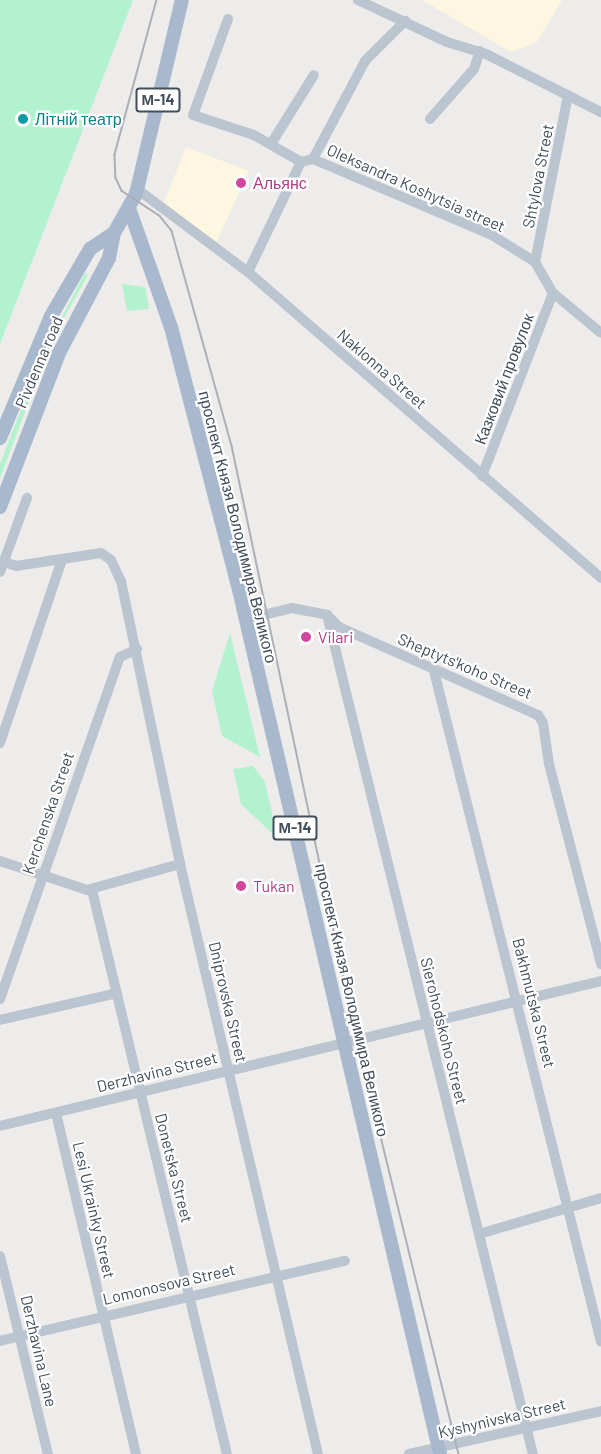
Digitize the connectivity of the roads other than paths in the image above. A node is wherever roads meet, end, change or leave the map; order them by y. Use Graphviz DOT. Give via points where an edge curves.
graph roads {
  1 [pos="182,0"];
  2 [pos="358,0"];
  3 [pos="228,19"];
  4 [pos="405,21"];
  5 [pos="480,51"];
  6 [pos="314,75"];
  7 [pos="568,95"];
  8 [pos="601,112"];
  9 [pos="430,119"];
  10 [pos="271,144"];
  11 [pos="313,159"];
  12 [pos="301,162"];
  13 [pos="137,189"];
  14 [pos="129,208"];
  15 [pos="114,233"];
  16 [pos="535,262"];
  17 [pos="248,272"];
  18 [pos="553,293"];
  19 [pos="601,333"];
  20 [pos="0,438"];
  21 [pos="482,476"];
  22 [pos="27,498"];
  23 [pos="0,507"];
  24 [pos="62,560"];
  25 [pos="2,567"];
  26 [pos="601,578"];
  27 [pos="327,615"];
  28 [pos="246,619"];
  29 [pos="137,650"];
  30 [pos="434,671"];
  31 [pos="0,743"];
  32 [pos="0,861"];
  33 [pos="180,864"];
  34 [pos="41,877"];
  35 [pos="92,890"];
  36 [pos="601,964"];
  37 [pos="601,981"];
  38 [pos="117,993"];
  39 [pos="0,999"];
  40 [pos="519,1000"];
  41 [pos="0,1020"];
  42 [pos="427,1022"];
  43 [pos="344,1042"];
  44 [pos="228,1070"];
  45 [pos="140,1092"];
  46 [pos="56,1113"];
  47 [pos="0,1126"];
  48 [pos="601,1198"];
  49 [pos="566,1207"];
  50 [pos="479,1234"];
  51 [pos="0,1256"];
  52 [pos="345,1261"];
  53 [pos="275,1274"];
  54 [pos="189,1296"];
  55 [pos="104,1315"];
  56 [pos="20,1336"];
  57 [pos="0,1341"];
  58 [pos="601,1342"];
  59 [pos="601,1411"];
  60 [pos="526,1428"];
  61 [pos="439,1451"];
  62 [pos="48,1454"];
  63 [pos="136,1454"];
  64 [pos="227,1454"];
  65 [pos="318,1454"];
  66 [pos="410,1454"];
  67 [pos="533,1454"];
  1 -- 13 [label="main road, М-14"];
  2 -- 4 [label="street"];
  3 -- 10 [label="street, Oleksandra Koshytsia street" via="193,115"];
  4 -- 5 [label="street" via="447,42"];
  4 -- 11 [label="street" via="365,61"];
  5 -- 7 [label="street"];
  5 -- 9 [label="street" via="474,69"];
  6 -- 10 [label="street"];
  7 -- 8 [label="street"];
  7 -- 16 [label="street, Shtylova Street"];
  10 -- 12 [label="street, Oleksandra Koshytsia street"];
  11 -- 12 [label="street, Oleksandra Koshytsia street"];
  11 -- 16 [label="street, Oleksandra Koshytsia street" via="492,235"];
  12 -- 17 [label="street"];
  13 -- 14 [label="main road, М-14"];
  13 -- 17 [label="street, Naklonna Street"];
  14 -- 15 [label="main road, М-14"];
  14 -- 28 [label="main road, проспект Князя Володимира Великого / М-14" via="171,327"];
  15 -- 20 [label="main road" via="90,249 51,316"];
  15 -- 23 [label="main road, Pivdenna road" via="110,258 58,353"];
  16 -- 18 [label="street, Oleksandra Koshytsia street"];
  17 -- 21 [label="street, Naklonna Street"];
  18 -- 19 [label="street, Oleksandra Koshytsia street"];
  18 -- 21 [label="street, Казковий провулок"];
  21 -- 26 [label="street, Naklonna Street"];
  22 -- 25 [label="street"];
  24 -- 25 [label="street"];
  24 -- 29 [label="street, Dniprovska Street" via="97,553 109,557 126,597"];
  24 -- 31 [label="street"];
  27 -- 28 [label="street, Sheptyts'koho Street" via="292,608"];
  27 -- 30 [label="street, Sheptyts'koho Street" via="339,627"];
  27 -- 42 [label="street, Sierohodskoho Street"];
  28 -- 43 [label="main road, проспект Князя Володимира Великого / М-14"];
  29 -- 33 [label="street, Dniprovska Street"];
  29 -- 34 [label="street, Kerchenska Street" via="120,657"];
  30 -- 36 [label="street, Sheptyts'koho Street" via="541,718 549,764"];
  30 -- 40 [label="street, Bakhmutska Street"];
  32 -- 34 [label="street"];
  33 -- 35 [label="street"];
  33 -- 44 [label="street, Dniprovska Street"];
  34 -- 35 [label="street"];
  34 -- 39 [label="street, Kerchenska Street"];
  35 -- 38 [label="street, Donetska Street"];
  37 -- 40 [label="street, Derzhavina Street"];
  38 -- 41 [label="street"];
  38 -- 45 [label="street, Donetska Street"];
  40 -- 42 [label="street, Derzhavina Street"];
  40 -- 49 [label="street, Bakhmutska Street"];
  42 -- 43 [label="street, Derzhavina Street"];
  42 -- 50 [label="street, Sierohodskoho Street"];
  43 -- 44 [label="street, Derzhavina Street"];
  43 -- 61 [label="main road, проспект Князя Володимира Великого / М-14"];
  44 -- 45 [label="street, Derzhavina Street"];
  44 -- 53 [label="street, Dniprovska Street"];
  45 -- 46 [label="street, Derzhavina Street"];
  45 -- 54 [label="street, Donetska Street"];
  46 -- 47 [label="street, Derzhavina Street"];
  46 -- 55 [label="street, Lesi Ukrainky Street"];
  48 -- 49 [label="street"];
  49 -- 50 [label="street" via="516,1226"];
  49 -- 58 [label="street, Bakhmutska Street"];
  50 -- 60 [label="street, Sierohodskoho Street"];
  51 -- 56 [label="street, Derzhavina Lane"];
  52 -- 53 [label="street, Lomonosova Street"];
  53 -- 54 [label="street, Lomonosova Street"];
  53 -- 65 [label="street, Dniprovska Street"];
  54 -- 55 [label="street, Lomonosova Street"];
  54 -- 64 [label="street, Donetska Street"];
  55 -- 56 [label="street, Lomonosova Street"];
  55 -- 63 [label="street, Lesi Ukrainky Street"];
  56 -- 57 [label="street, Lomonosova Street"];
  56 -- 62 [label="street, Derzhavina Lane"];
  59 -- 60 [label="street, Kyshynivska Street"];
  60 -- 61 [label="street, Kyshynivska Street"];
  60 -- 67 [label="street, Sierohodskoho Street"];
  61 -- 66 [label="street, Kyshynivska Street"];
}
